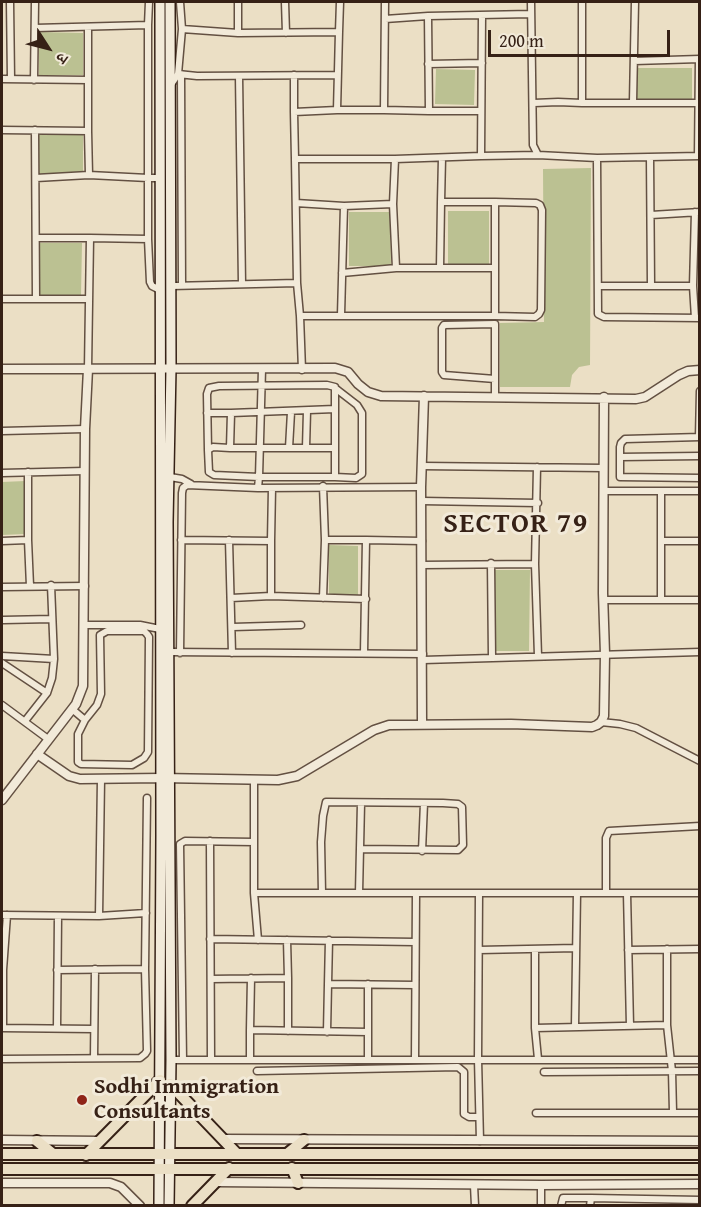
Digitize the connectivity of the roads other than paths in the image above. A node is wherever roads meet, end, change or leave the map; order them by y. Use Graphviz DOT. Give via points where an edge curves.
graph roads {
  1 [pos="10,2"];
  2 [pos="35,2"];
  3 [pos="149,2"];
  4 [pos="165,2"];
  5 [pos="180,2"];
  6 [pos="238,2"];
  7 [pos="285,2"];
  8 [pos="340,2"];
  9 [pos="385,2"];
  10 [pos="531,2"];
  11 [pos="582,2"];
  12 [pos="635,2"];
  13 [pos="531,14"];
  14 [pos="428,16"];
  15 [pos="482,16"];
  16 [pos="385,19"];
  17 [pos="148,25"];
  18 [pos="88,27"];
  19 [pos="35,28"];
  20 [pos="182,29"];
  21 [pos="339,32"];
  22 [pos="238,33"];
  23 [pos="286,33"];
  24 [pos="699,59"];
  25 [pos="633,61"];
  26 [pos="482,63"];
  27 [pos="428,64"];
  28 [pos="179,74"];
  29 [pos="294,75"];
  30 [pos="337,75"];
  31 [pos="239,76"];
  32 [pos="2,79"];
  33 [pos="11,80"];
  34 [pos="34,80"];
  35 [pos="88,80"];
  36 [pos="170,86"];
  37 [pos="633,102"];
  38 [pos="534,103"];
  39 [pos="698,103"];
  40 [pos="582,104"];
  41 [pos="337,110"];
  42 [pos="384,110"];
  43 [pos="429,111"];
  44 [pos="482,111"];
  45 [pos="294,112"];
  46 [pos="2,130"];
  47 [pos="35,130"];
  48 [pos="87,131"];
  49 [pos="538,155"];
  50 [pos="481,156"];
  51 [pos="699,156"];
  52 [pos="650,157"];
  53 [pos="442,158"];
  54 [pos="597,158"];
  55 [pos="295,159"];
  56 [pos="395,159"];
  57 [pos="89,175"];
  58 [pos="36,178"];
  59 [pos="148,178"];
  60 [pos="160,178"];
  61 [pos="441,202"];
  62 [pos="495,202"];
  63 [pos="296,203"];
  64 [pos="393,204"];
  65 [pos="344,206"];
  66 [pos="697,212"];
  67 [pos="651,215"];
  68 [pos="36,238"];
  69 [pos="90,238"];
  70 [pos="148,239"];
  71 [pos="396,268"];
  72 [pos="440,268"];
  73 [pos="495,268"];
  74 [pos="342,273"];
  75 [pos="297,283"];
  76 [pos="242,284"];
  77 [pos="182,285"];
  78 [pos="171,286"];
  79 [pos="598,286"];
  80 [pos="651,286"];
  81 [pos="693,286"];
  82 [pos="160,290"];
  83 [pos="2,299"];
  84 [pos="36,299"];
  85 [pos="88,299"];
  86 [pos="341,315"];
  87 [pos="300,316"];
  88 [pos="495,316"];
  89 [pos="697,318"];
  90 [pos="166,368"];
  91 [pos="2,369"];
  92 [pos="88,369"];
  93 [pos="262,369"];
  94 [pos="302,370"];
  95 [pos="699,370"];
  96 [pos="495,379"];
  97 [pos="262,386"];
  98 [pos="335,387"];
  99 [pos="699,391"];
  100 [pos="424,396"];
  101 [pos="495,397"];
  102 [pos="604,397"];
  103 [pos="335,409"];
  104 [pos="261,411"];
  105 [pos="307,411"];
  106 [pos="291,412"];
  107 [pos="207,413"];
  108 [pos="231,413"];
  109 [pos="85,429"];
  110 [pos="2,431"];
  111 [pos="699,437"];
  112 [pos="230,448"];
  113 [pos="260,448"];
  114 [pos="290,448"];
  115 [pos="306,448"];
  116 [pos="334,448"];
  117 [pos="208,450"];
  118 [pos="699,456"];
  119 [pos="620,457"];
  120 [pos="422,466"];
  121 [pos="537,467"];
  122 [pos="604,468"];
  123 [pos="85,471"];
  124 [pos="28,472"];
  125 [pos="2,473"];
  126 [pos="170,477"];
  127 [pos="259,477"];
  128 [pos="335,477"];
  129 [pos="699,478"];
  130 [pos="191,484"];
  131 [pos="323,486"];
  132 [pos="258,488"];
  133 [pos="272,488"];
  134 [pos="421,488"];
  135 [pos="661,490"];
  136 [pos="699,490"];
  137 [pos="604,491"];
  138 [pos="422,501"];
  139 [pos="537,503"];
  140 [pos="28,540"];
  141 [pos="181,540"];
  142 [pos="229,540"];
  143 [pos="325,540"];
  144 [pos="366,540"];
  145 [pos="2,541"];
  146 [pos="271,541"];
  147 [pos="422,541"];
  148 [pos="661,541"];
  149 [pos="699,541"];
  150 [pos="491,563"];
  151 [pos="535,564"];
  152 [pos="422,565"];
  153 [pos="51,585"];
  154 [pos="2,586"];
  155 [pos="30,586"];
  156 [pos="85,586"];
  157 [pos="271,596"];
  158 [pos="231,598"];
  159 [pos="323,598"];
  160 [pos="366,599"];
  161 [pos="661,599"];
  162 [pos="603,600"];
  163 [pos="699,600"];
  164 [pos="52,619"];
  165 [pos="3,620"];
  166 [pos="83,625"];
  167 [pos="301,625"];
  168 [pos="233,627"];
  169 [pos="160,629"];
  170 [pos="169,652"];
  171 [pos="699,652"];
  172 [pos="180,653"];
  173 [pos="232,653"];
  174 [pos="364,653"];
  175 [pos="605,654"];
  176 [pos="2,656"];
  177 [pos="538,656"];
  178 [pos="423,657"];
  179 [pos="492,657"];
  180 [pos="54,659"];
  181 [pos="2,663"];
  182 [pos="47,693"];
  183 [pos="2,705"];
  184 [pos="72,709"];
  185 [pos="85,720"];
  186 [pos="25,721"];
  187 [pos="601,722"];
  188 [pos="422,724"];
  189 [pos="48,739"];
  190 [pos="37,754"];
  191 [pos="699,761"];
  192 [pos="165,778"];
  193 [pos="101,779"];
  194 [pos="254,780"];
  195 [pos="147,798"];
  196 [pos="2,800"];
  197 [pos="361,803"];
  198 [pos="424,803"];
  199 [pos="699,826"];
  200 [pos="146,835"];
  201 [pos="161,835"];
  202 [pos="210,841"];
  203 [pos="254,842"];
  204 [pos="360,849"];
  205 [pos="422,851"];
  206 [pos="175,877"];
  207 [pos="254,893"];
  208 [pos="322,893"];
  209 [pos="359,893"];
  210 [pos="416,893"];
  211 [pos="479,893"];
  212 [pos="577,893"];
  213 [pos="606,893"];
  214 [pos="627,893"];
  215 [pos="699,893"];
  216 [pos="146,914"];
  217 [pos="4,915"];
  218 [pos="58,916"];
  219 [pos="99,916"];
  220 [pos="210,939"];
  221 [pos="258,940"];
  222 [pos="287,940"];
  223 [pos="328,940"];
  224 [pos="415,942"];
  225 [pos="576,948"];
  226 [pos="535,949"];
  227 [pos="667,949"];
  228 [pos="699,949"];
  229 [pos="479,950"];
  230 [pos="628,950"];
  231 [pos="95,969"];
  232 [pos="145,969"];
  233 [pos="2,970"];
  234 [pos="57,970"];
  235 [pos="210,978"];
  236 [pos="251,978"];
  237 [pos="288,978"];
  238 [pos="328,984"];
  239 [pos="368,984"];
  240 [pos="415,985"];
  241 [pos="145,1016"];
  242 [pos="161,1016"];
  243 [pos="667,1025"];
  244 [pos="575,1026"];
  245 [pos="630,1026"];
  246 [pos="2,1028"];
  247 [pos="57,1028"];
  248 [pos="535,1028"];
  249 [pos="94,1029"];
  250 [pos="171,1029"];
  251 [pos="182,1029"];
  252 [pos="250,1030"];
  253 [pos="288,1031"];
  254 [pos="327,1032"];
  255 [pos="368,1032"];
  256 [pos="94,1058"];
  257 [pos="2,1059"];
  258 [pos="478,1059"];
  259 [pos="538,1059"];
  260 [pos="669,1059"];
  261 [pos="171,1060"];
  262 [pos="183,1060"];
  263 [pos="211,1060"];
  264 [pos="250,1060"];
  265 [pos="277,1060"];
  266 [pos="368,1060"];
  267 [pos="415,1060"];
  268 [pos="699,1060"];
  269 [pos="257,1071"];
  270 [pos="278,1071"];
  271 [pos="672,1071"];
  272 [pos="699,1071"];
  273 [pos="544,1072"];
  274 [pos="165,1082"];
  275 [pos="673,1112"];
  276 [pos="536,1113"];
  277 [pos="699,1113"];
  278 [pos="479,1117"];
  279 [pos="223,1139"];
  280 [pos="2,1140"];
  281 [pos="304,1140"];
  282 [pos="37,1141"];
  283 [pos="100,1141"];
  284 [pos="480,1141"];
  285 [pos="699,1141"];
  286 [pos="2,1154"];
  287 [pos="53,1154"];
  288 [pos="164,1154"];
  289 [pos="237,1154"];
  290 [pos="287,1154"];
  291 [pos="699,1154"];
  292 [pos="86,1155"];
  293 [pos="164,1168"];
  294 [pos="229,1168"];
  295 [pos="292,1168"];
  296 [pos="2,1169"];
  297 [pos="699,1169"];
  298 [pos="216,1182"];
  299 [pos="2,1183"];
  300 [pos="298,1183"];
  301 [pos="699,1184"];
  302 [pos="474,1185"];
  303 [pos="541,1185"];
  304 [pos="699,1200"];
  305 [pos="590,1202"];
  306 [pos="615,1202"];
  307 [pos="648,1202"];
  308 [pos="140,1206"];
  309 [pos="159,1206"];
  310 [pos="169,1206"];
  311 [pos="192,1206"];
  312 [pos="475,1206"];
  313 [pos="542,1206"];
  314 [pos="561,1206"];
  1 -- 33 [label="street"];
  2 -- 19 [label="street"];
  3 -- 17 [label="street"];
  4 -- 36 [label="main road"];
  4 -- 60 [label="main road"];
  5 -- 20 [label="street"];
  6 -- 22 [label="street"];
  7 -- 23 [label="street"];
  8 -- 21 [label="street"];
  9 -- 16 [label="street"];
  10 -- 13 [label="street"];
  11 -- 40 [label="street"];
  12 -- 25 [label="street"];
  13 -- 15 [label="street"];
  13 -- 38 [label="street"];
  14 -- 15 [label="street"];
  14 -- 16 [label="street"];
  14 -- 27 [label="street"];
  15 -- 26 [label="street"];
  16 -- 42 [label="street"];
  17 -- 18 [label="street"];
  17 -- 59 [label="street"];
  18 -- 19 [label="street"];
  18 -- 35 [label="street"];
  19 -- 34 [label="street"];
  20 -- 22 [label="street"];
  20 -- 28 [label="street"];
  21 -- 23 [label="street"];
  21 -- 30 [label="street"];
  22 -- 23 [label="street"];
  24 -- 25 [label="street"];
  24 -- 39 [label="street"];
  25 -- 37 [label="street"];
  26 -- 27 [label="street"];
  26 -- 44 [label="street"];
  27 -- 43 [label="street"];
  28 -- 31 [label="street"];
  28 -- 36 [label="street"];
  28 -- 77 [label="street"];
  29 -- 30 [label="street"];
  29 -- 31 [label="street"];
  29 -- 45 [label="street"];
  30 -- 41 [label="street"];
  31 -- 76 [label="street"];
  32 -- 33 [label="street"];
  33 -- 34 [label="street"];
  34 -- 35 [label="street"];
  35 -- 48 [label="street"];
  36 -- 78 [label="main road"];
  37 -- 39 [label="street"];
  37 -- 40 [label="street"];
  38 -- 40 [label="street"];
  38 -- 49 [label="street" via="533,145"];
  39 -- 51 [label="street"];
  41 -- 42 [label="street"];
  41 -- 45 [label="street"];
  42 -- 43 [label="street"];
  43 -- 44 [label="street"];
  44 -- 50 [label="street"];
  45 -- 55 [label="street"];
  46 -- 47 [label="street"];
  47 -- 48 [label="street"];
  47 -- 58 [label="street"];
  48 -- 57 [label="street"];
  49 -- 50 [label="street"];
  49 -- 54 [label="street"];
  50 -- 53 [label="street"];
  51 -- 52 [label="street"];
  52 -- 54 [label="street"];
  52 -- 67 [label="street"];
  53 -- 56 [label="street"];
  53 -- 61 [label="street"];
  54 -- 79 [label="street"];
  55 -- 56 [label="street"];
  55 -- 63 [label="street"];
  56 -- 64 [label="street"];
  57 -- 58 [label="street"];
  57 -- 59 [label="street"];
  58 -- 68 [label="street"];
  59 -- 60 [label="street"];
  59 -- 70 [label="street"];
  60 -- 82 [label="main road"];
  61 -- 62 [label="street"];
  61 -- 72 [label="street"];
  62 -- 73 [label="street"];
  62 -- 88 [label="street" via="536,203 540,205 542,221 541,310 535,316"];
  63 -- 65 [label="street"];
  63 -- 75 [label="street"];
  64 -- 65 [label="street"];
  64 -- 71 [label="street"];
  65 -- 74 [label="street"];
  66 -- 67 [label="street"];
  66 -- 81 [label="street"];
  67 -- 80 [label="street"];
  68 -- 69 [label="street"];
  68 -- 84 [label="street"];
  69 -- 70 [label="street"];
  69 -- 85 [label="street"];
  70 -- 82 [label="street" via="150,282"];
  71 -- 72 [label="street"];
  71 -- 74 [label="street"];
  72 -- 73 [label="street"];
  73 -- 88 [label="street"];
  74 -- 86 [label="street"];
  75 -- 76 [label="street"];
  75 -- 87 [label="street"];
  76 -- 77 [label="street"];
  77 -- 78 [label="street"];
  78 -- 90 [label="main road"];
  79 -- 80 [label="street"];
  79 -- 89 [label="street" via="600,316"];
  80 -- 81 [label="street"];
  81 -- 89 [label="street"];
  82 -- 90 [label="main road"];
  83 -- 84 [label="street"];
  84 -- 85 [label="street"];
  85 -- 92 [label="street"];
  86 -- 87 [label="street"];
  86 -- 88 [label="street"];
  87 -- 94 [label="street"];
  90 -- 92 [label="street"];
  90 -- 93 [label="street"];
  90 -- 126 [label="main road"];
  90 -- 169 [label="main road"];
  91 -- 92 [label="street"];
  92 -- 109 [label="street"];
  93 -- 94 [label="street"];
  93 -- 97 [label="street"];
  94 -- 100 [label="street" via="341,369 368,392 381,396"];
  95 -- 102 [label="street" via="679,375 645,397"];
  96 -- 96 [label="street" via="495,324 444,325 444,375"];
  96 -- 101 [label="street"];
  97 -- 98 [label="street"];
  97 -- 104 [label="street"];
  97 -- 107 [label="street" via="209,388"];
  98 -- 103 [label="street"];
  98 -- 128 [label="street" via="362,413 362,471 356,478"];
  99 -- 111 [label="street"];
  100 -- 101 [label="street"];
  100 -- 120 [label="street"];
  101 -- 102 [label="street"];
  102 -- 122 [label="street"];
  103 -- 105 [label="street"];
  103 -- 116 [label="street"];
  104 -- 106 [label="street"];
  104 -- 108 [label="street"];
  104 -- 113 [label="street"];
  105 -- 106 [label="street"];
  105 -- 115 [label="street"];
  106 -- 114 [label="street"];
  107 -- 108 [label="street"];
  107 -- 117 [label="street"];
  108 -- 112 [label="street"];
  109 -- 110 [label="street"];
  109 -- 123 [label="street"];
  111 -- 119 [label="street" via="625,439"];
  112 -- 113 [label="street"];
  112 -- 117 [label="street"];
  113 -- 114 [label="street"];
  113 -- 127 [label="street"];
  114 -- 115 [label="street"];
  115 -- 116 [label="street"];
  116 -- 128 [label="street"];
  117 -- 127 [label="street" via="211,475"];
  118 -- 119 [label="street"];
  119 -- 129 [label="street" via="620,477"];
  120 -- 121 [label="street"];
  120 -- 134 [label="street"];
  121 -- 122 [label="street"];
  121 -- 139 [label="street"];
  122 -- 137 [label="street"];
  123 -- 124 [label="street"];
  123 -- 156 [label="street"];
  124 -- 125 [label="street"];
  124 -- 140 [label="street"];
  126 -- 130 [label="street"];
  126 -- 170 [label="main road"];
  127 -- 128 [label="street"];
  127 -- 132 [label="street"];
  130 -- 132 [label="street"];
  130 -- 141 [label="street" via="182,493"];
  131 -- 133 [label="street"];
  131 -- 134 [label="street"];
  131 -- 143 [label="street"];
  132 -- 133 [label="street"];
  133 -- 146 [label="street"];
  134 -- 138 [label="street"];
  135 -- 136 [label="street"];
  135 -- 137 [label="street"];
  135 -- 148 [label="street"];
  137 -- 162 [label="street"];
  138 -- 139 [label="street"];
  138 -- 147 [label="street"];
  139 -- 151 [label="street"];
  140 -- 145 [label="street"];
  140 -- 155 [label="street"];
  141 -- 142 [label="street"];
  141 -- 172 [label="street"];
  142 -- 146 [label="street"];
  142 -- 158 [label="street"];
  143 -- 144 [label="street"];
  143 -- 159 [label="street"];
  144 -- 147 [label="street"];
  144 -- 160 [label="street"];
  146 -- 157 [label="street"];
  147 -- 152 [label="street"];
  148 -- 149 [label="street"];
  148 -- 161 [label="street"];
  150 -- 151 [label="street"];
  150 -- 152 [label="street"];
  150 -- 179 [label="street"];
  151 -- 177 [label="street"];
  152 -- 178 [label="street"];
  153 -- 155 [label="street"];
  153 -- 156 [label="street"];
  153 -- 164 [label="street"];
  154 -- 155 [label="street"];
  156 -- 166 [label="street"];
  157 -- 158 [label="street"];
  157 -- 159 [label="street"];
  158 -- 168 [label="street"];
  159 -- 160 [label="street"];
  160 -- 174 [label="street"];
  161 -- 162 [label="street"];
  161 -- 163 [label="street"];
  162 -- 175 [label="street"];
  164 -- 165 [label="street"];
  164 -- 180 [label="street"];
  166 -- 169 [label="street"];
  166 -- 184 [label="street" via="83,686"];
  167 -- 168 [label="street"];
  168 -- 173 [label="street"];
  169 -- 192 [label="main road"];
  170 -- 172 [label="street"];
  170 -- 192 [label="main road"];
  171 -- 175 [label="street"];
  172 -- 173 [label="street"];
  173 -- 174 [label="street"];
  174 -- 178 [label="street"];
  175 -- 177 [label="street"];
  175 -- 187 [label="street"];
  176 -- 180 [label="street"];
  177 -- 179 [label="street"];
  178 -- 179 [label="street"];
  178 -- 188 [label="street"];
  180 -- 182 [label="street"];
  181 -- 182 [label="street"];
  182 -- 186 [label="street"];
  183 -- 186 [label="street"];
  184 -- 185 [label="street"];
  184 -- 189 [label="street"];
  185 -- 185 [label="street" via="78,734 81,764 132,765 144,758 148,752 149,637 144,632 107,631 100,635 101,694"];
  186 -- 189 [label="street"];
  187 -- 188 [label="street" via="592,727"];
  187 -- 191 [label="street" via="636,728"];
  188 -- 194 [label="street" via="382,726 297,776"];
  189 -- 190 [label="street"];
  190 -- 193 [label="street" via="69,776"];
  190 -- 196 [label="street"];
  192 -- 193 [label="street"];
  192 -- 194 [label="street"];
  192 -- 201 [label="main road"];
  192 -- 206 [label="main road"];
  193 -- 219 [label="street"];
  194 -- 203 [label="street"];
  195 -- 200 [label="street"];
  197 -- 198 [label="street"];
  197 -- 204 [label="street"];
  197 -- 208 [label="street" via="326,802 321,842"];
  198 -- 205 [label="street"];
  198 -- 205 [label="street" via="462,807 463,845 458,850"];
  199 -- 213 [label="street" via="609,831"];
  200 -- 201 [label="street"];
  200 -- 216 [label="street"];
  201 -- 242 [label="main road"];
  202 -- 203 [label="street"];
  202 -- 206 [label="street" via="180,844"];
  202 -- 220 [label="street"];
  203 -- 207 [label="street"];
  204 -- 205 [label="street"];
  204 -- 209 [label="street"];
  206 -- 250 [label="main road"];
  206 -- 251 [label="street"];
  207 -- 208 [label="street"];
  207 -- 221 [label="street"];
  208 -- 209 [label="street"];
  209 -- 210 [label="street"];
  210 -- 211 [label="street"];
  210 -- 224 [label="street"];
  211 -- 212 [label="street"];
  211 -- 229 [label="street"];
  212 -- 213 [label="street"];
  212 -- 225 [label="street"];
  213 -- 214 [label="street"];
  214 -- 215 [label="street"];
  214 -- 230 [label="street"];
  216 -- 219 [label="street"];
  216 -- 232 [label="street"];
  217 -- 218 [label="street"];
  217 -- 233 [label="street"];
  218 -- 219 [label="street"];
  218 -- 234 [label="street"];
  220 -- 221 [label="street"];
  220 -- 235 [label="street"];
  221 -- 222 [label="street"];
  222 -- 223 [label="street"];
  222 -- 237 [label="street"];
  223 -- 224 [label="street"];
  223 -- 238 [label="street"];
  224 -- 240 [label="street"];
  225 -- 226 [label="street"];
  225 -- 244 [label="street"];
  226 -- 229 [label="street"];
  226 -- 248 [label="street"];
  227 -- 228 [label="street"];
  227 -- 230 [label="street"];
  227 -- 243 [label="street"];
  229 -- 258 [label="street"];
  230 -- 245 [label="street"];
  231 -- 232 [label="street"];
  231 -- 234 [label="street"];
  231 -- 249 [label="street"];
  232 -- 241 [label="street"];
  233 -- 246 [label="street"];
  234 -- 247 [label="street"];
  235 -- 236 [label="street"];
  235 -- 263 [label="street"];
  236 -- 237 [label="street"];
  236 -- 252 [label="street"];
  237 -- 253 [label="street"];
  238 -- 239 [label="street"];
  238 -- 254 [label="street"];
  239 -- 240 [label="street"];
  239 -- 255 [label="street"];
  240 -- 267 [label="street"];
  241 -- 242 [label="street"];
  241 -- 256 [label="street" via="147,1051 143,1057"];
  242 -- 274 [label="main road"];
  243 -- 245 [label="street"];
  243 -- 260 [label="street"];
  244 -- 245 [label="street"];
  244 -- 248 [label="street"];
  246 -- 247 [label="street"];
  247 -- 249 [label="street"];
  248 -- 259 [label="street"];
  249 -- 256 [label="street"];
  250 -- 251 [label="main road"];
  250 -- 261 [label="main road"];
  251 -- 262 [label="street"];
  252 -- 253 [label="street"];
  252 -- 264 [label="street"];
  253 -- 254 [label="street"];
  254 -- 255 [label="street"];
  255 -- 266 [label="street"];
  256 -- 257 [label="street"];
  258 -- 259 [label="street"];
  258 -- 267 [label="street"];
  258 -- 278 [label="street"];
  259 -- 260 [label="street"];
  260 -- 268 [label="street"];
  260 -- 271 [label="street"];
  261 -- 262 [label="street"];
  261 -- 274 [label="main road"];
  262 -- 263 [label="street"];
  263 -- 264 [label="street"];
  264 -- 265 [label="street"];
  265 -- 266 [label="street"];
  265 -- 270 [label="street"];
  266 -- 267 [label="street"];
  269 -- 270 [label="street"];
  270 -- 278 [label="street" via="458,1067 464,1072 464,1114"];
  271 -- 272 [label="street"];
  271 -- 273 [label="street"];
  271 -- 275 [label="street"];
  274 -- 279 [label="main road"];
  274 -- 283 [label="main road"];
  274 -- 288 [label="main road"];
  275 -- 276 [label="street"];
  275 -- 277 [label="street"];
  278 -- 284 [label="street"];
  279 -- 281 [label="street"];
  279 -- 289 [label="main road"];
  280 -- 282 [label="street"];
  281 -- 284 [label="street"];
  281 -- 290 [label="main road"];
  282 -- 283 [label="street"];
  282 -- 287 [label="main road"];
  283 -- 292 [label="main road"];
  284 -- 285 [label="street"];
  286 -- 287 [label="main road"];
  287 -- 292 [label="main road"];
  288 -- 289 [label="main road"];
  288 -- 292 [label="main road"];
  288 -- 293 [label="main road"];
  289 -- 290 [label="main road"];
  290 -- 291 [label="main road"];
  293 -- 294 [label="main road"];
  293 -- 296 [label="main road"];
  293 -- 309 [label="main road"];
  293 -- 310 [label="main road"];
  294 -- 295 [label="main road"];
  294 -- 298 [label="main road"];
  295 -- 297 [label="main road"];
  295 -- 300 [label="main road"];
  298 -- 300 [label="street"];
  298 -- 311 [label="main road"];
  299 -- 308 [label="street" via="110,1183 121,1187"];
  300 -- 302 [label="street"];
  301 -- 303 [label="street"];
  302 -- 303 [label="street"];
  302 -- 312 [label="street"];
  303 -- 313 [label="street"];
  304 -- 307 [label="street"];
  305 -- 306 [label="street"];
  305 -- 314 [label="street" via="563,1198"];
  306 -- 307 [label="street"];
}
